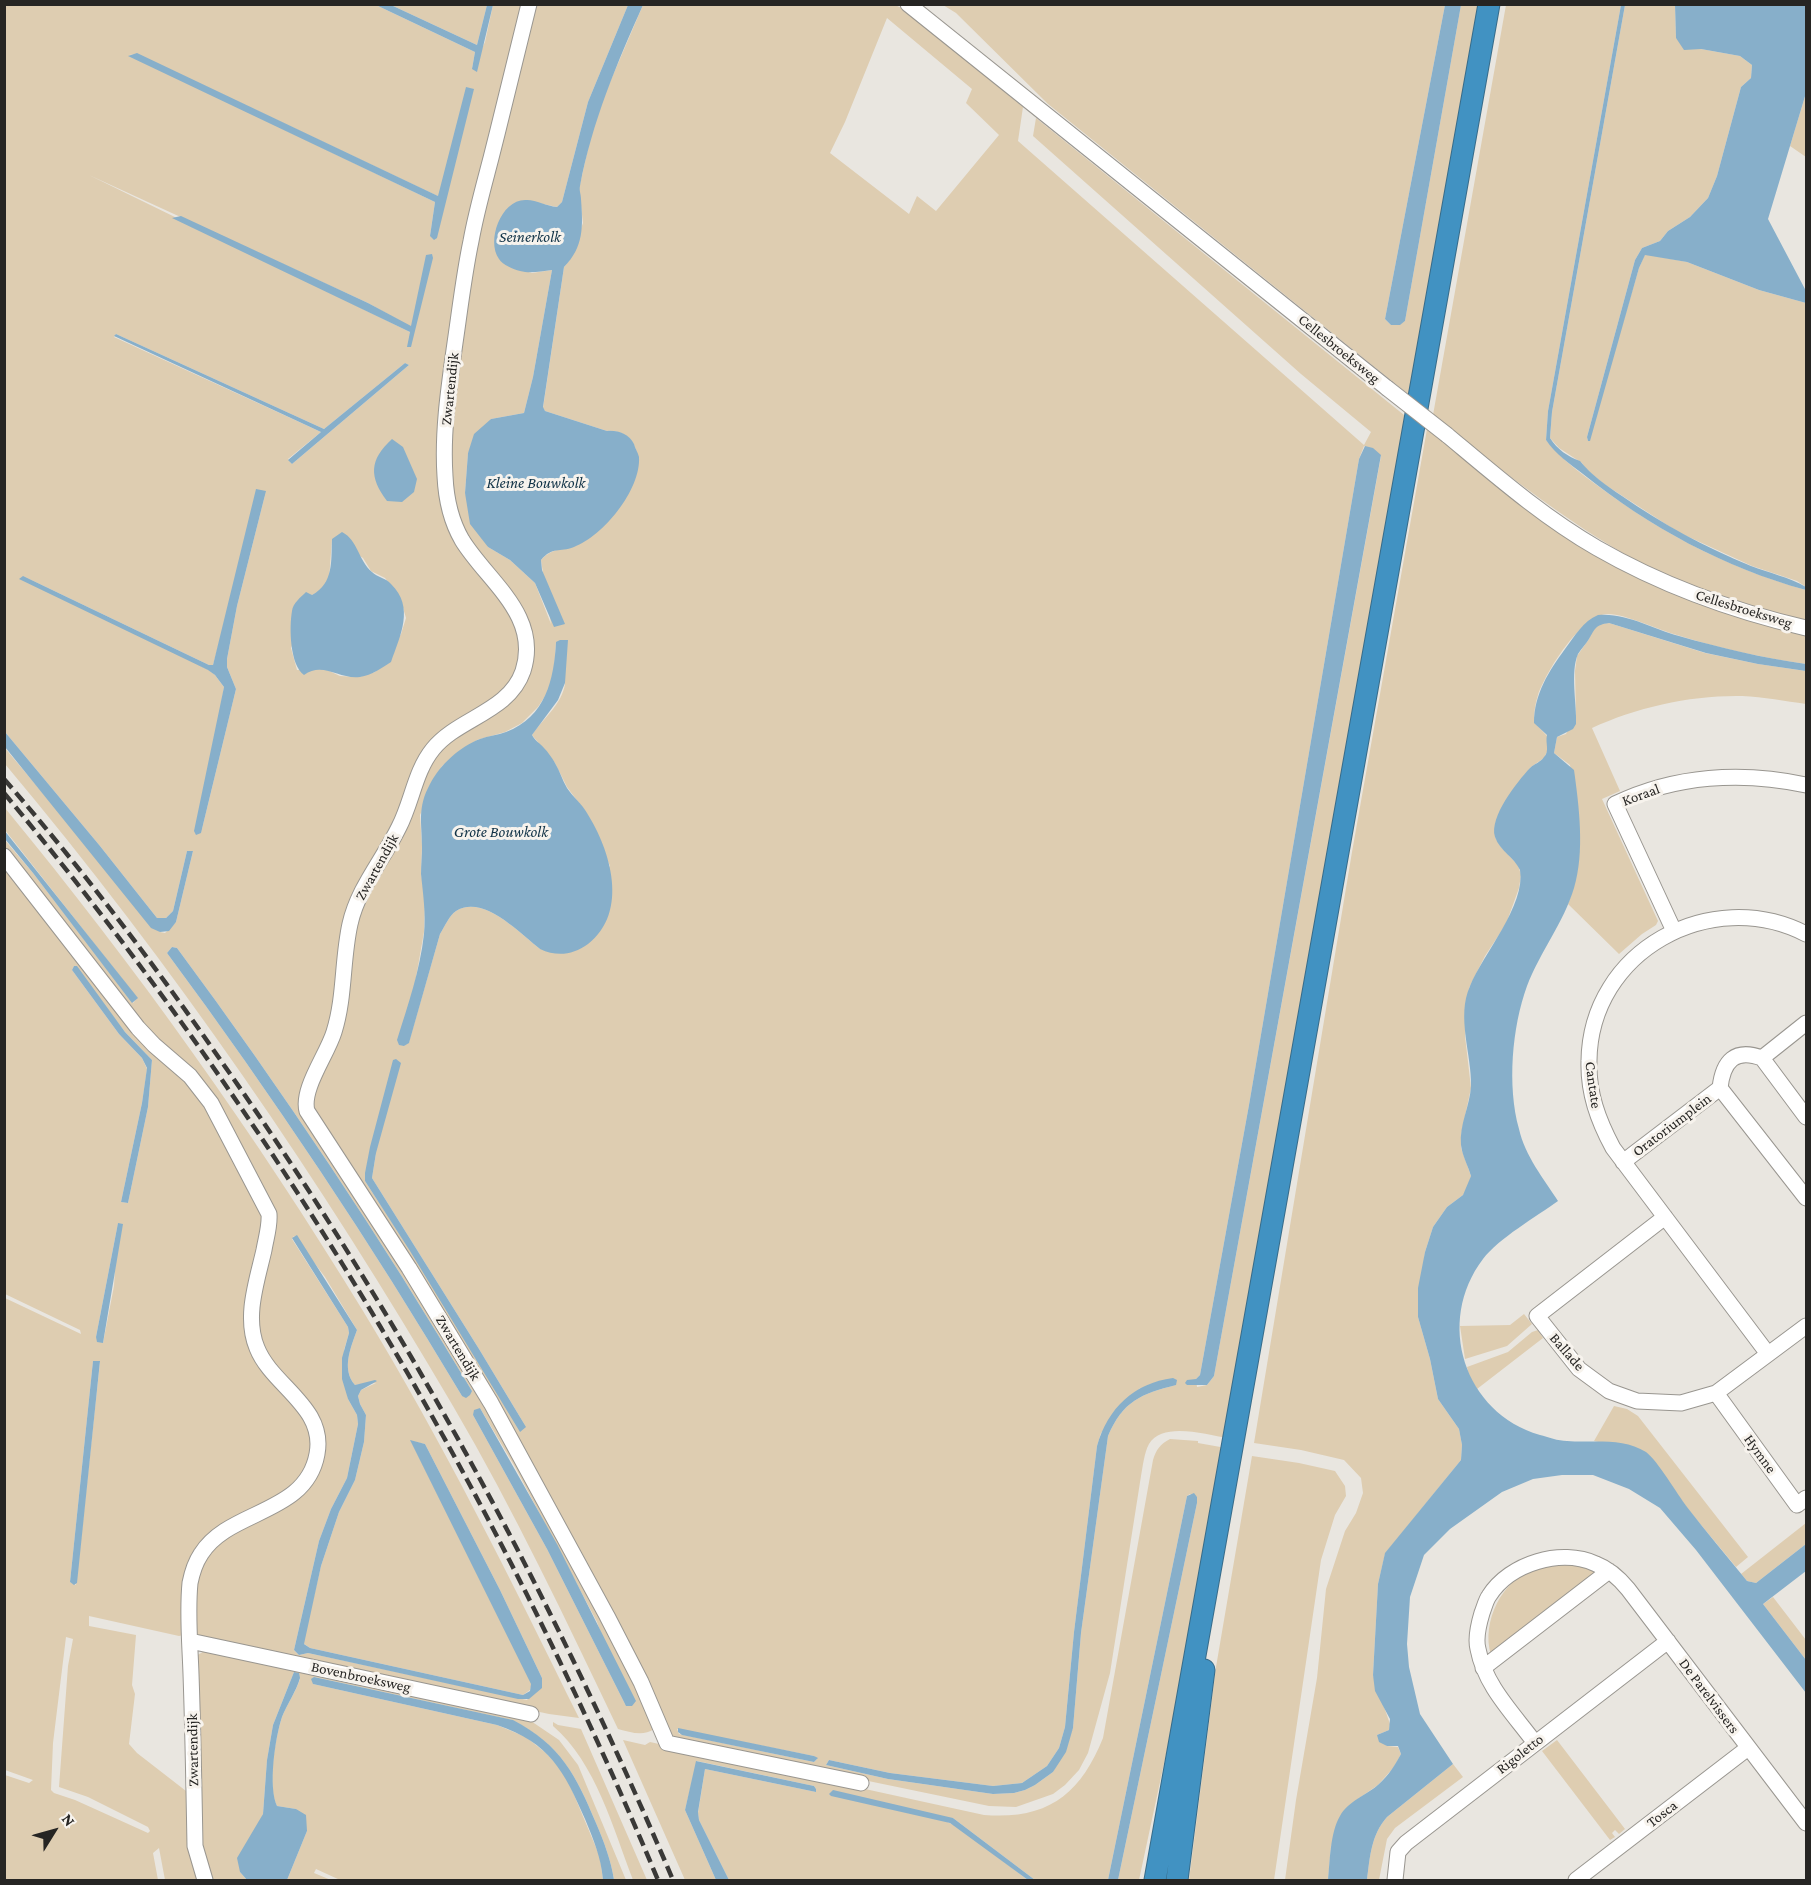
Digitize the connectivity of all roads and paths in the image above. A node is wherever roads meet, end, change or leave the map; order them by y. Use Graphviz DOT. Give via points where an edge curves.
graph roads {
  1 [pos="529,4"];
  2 [pos="908,4"];
  3 [pos="1490,4"];
  4 [pos="1498,4"];
  5 [pos="1806,628"];
  6 [pos="1806,785"];
  7 [pos="4,856"];
  8 [pos="1674,931"];
  9 [pos="1806,934"];
  10 [pos="1806,1023"];
  11 [pos="1762,1058"];
  12 [pos="1720,1088"];
  13 [pos="1806,1117"];
  14 [pos="1623,1162"];
  15 [pos="1806,1198"];
  16 [pos="1665,1217"];
  17 [pos="1806,1326"];
  18 [pos="1768,1354"];
  19 [pos="1716,1393"];
  20 [pos="1806,1498"];
  21 [pos="1609,1571"];
  22 [pos="190,1641"];
  23 [pos="1668,1641"];
  24 [pos="1483,1668"];
  25 [pos="531,1714"];
  26 [pos="1535,1743"];
  27 [pos="1748,1748"];
  28 [pos="861,1783"];
  29 [pos="1806,1823"];
  30 [pos="204,1881"];
  31 [pos="1155,1881"];
  32 [pos="1177,1881"];
  33 [pos="1395,1881"];
  34 [pos="1576,1881"];
  1 -- 28 [label="street, Zwartendijk" via="471,238 452,362 444,465 455,526 518,614 526,643 525,661 511,693 447,735 425,762 399,828 358,898 351,919 338,1016 327,1052 307,1090 306,1104 491,1403 607,1616 667,1743"];
  2 -- 5 [label="street, Cellesbroeksweg, bridge" via="1531,504 1631,567 1682,590 1759,617"];
  3 -- 31 [label="highway"];
  4 -- 32 [label="highway" via="1221,1554"];
  6 -- 8 [label="street, Koraal" via="1764,778 1717,777 1670,785 1615,804"];
  7 -- 22 [label="street, Zwartendijk" via="138,1028 190,1076 211,1103 269,1214 252,1309 254,1337 264,1361 310,1415 318,1452 306,1480 288,1498 222,1533 203,1551 190,1585"];
  8 -- 9 [label="street, Cantate" via="1701,921 1741,917 1781,924"];
  8 -- 14 [label="street, Cantate" via="1645,949 1621,973 1602,1005 1591,1040 1592,1096 1604,1131"];
  10 -- 11 [label="street"];
  11 -- 12 [label="street, Oratoriumplein" via="1749,1053 1731,1060 1725,1067"];
  11 -- 13 [label="street"];
  12 -- 14 [label="street, Oratoriumplein"];
  12 -- 15 [label="street, Oratoriumplein"];
  14 -- 16 [label="street, Cantate"];
  16 -- 18 [label="street, Cantate"];
  16 -- 19 [label="street, Ballade" via="1537,1316 1579,1369 1609,1391 1637,1401 1681,1403"];
  17 -- 18 [label="street, Ballade"];
  18 -- 19 [label="street, Ballade"];
  19 -- 20 [label="street, Hymne" via="1797,1505"];
  21 -- 23 [label="street, De Parelvissers" via="1619,1578"];
  21 -- 24 [label="street"];
  21 -- 24 [label="street, De Parelvissers" via="1594,1563 1567,1558 1536,1561 1508,1576 1489,1596 1479,1622 1477,1646"];
  22 -- 25 [label="street, Bovenbroeksweg"];
  22 -- 30 [label="street, Zwartendijk" via="195,1846"];
  23 -- 26 [label="street, Rigoletto"];
  23 -- 27 [label="street, De Parelvissers"];
  24 -- 26 [label="street, De Parelvissers" via="1492,1687"];
  26 -- 33 [label="street, Rigoletto" via="1401,1848"];
  27 -- 29 [label="street, De Parelvissers"];
  27 -- 34 [label="street, Tosca"];
}
